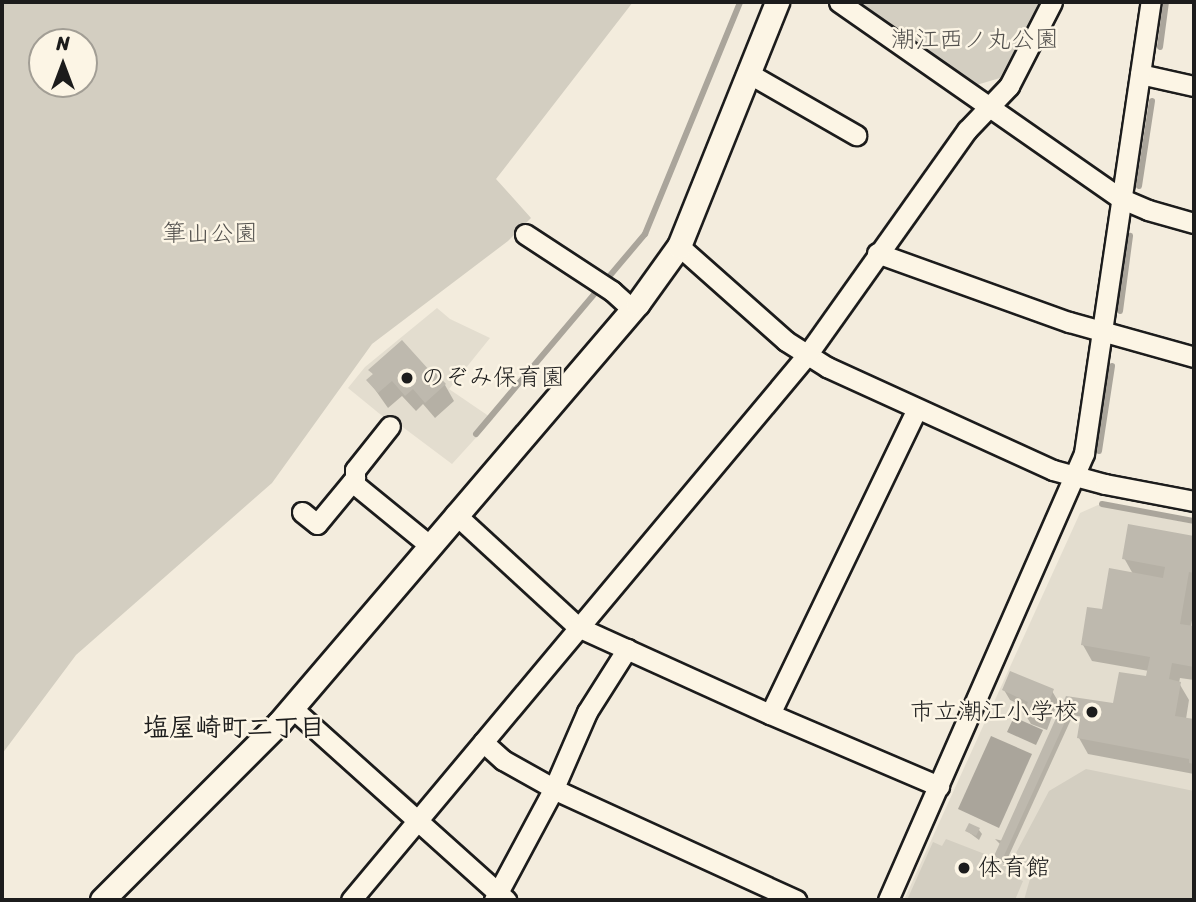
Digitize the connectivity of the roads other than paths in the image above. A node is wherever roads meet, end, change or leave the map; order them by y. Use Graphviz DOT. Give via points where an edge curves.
graph roads {
  1 [pos="777,2"];
  2 [pos="839,2"];
  3 [pos="1052,2"];
  4 [pos="1151,2"];
  5 [pos="748,73"];
  6 [pos="1140,74"];
  7 [pos="1194,86"];
  8 [pos="990,110"];
  9 [pos="856,135"];
  10 [pos="1120,198"];
  11 [pos="1194,223"];
  12 [pos="525,234"];
  13 [pos="679,246"];
  14 [pos="877,253"];
  15 [pos="632,309"];
  16 [pos="1102,332"];
  17 [pos="807,355"];
  18 [pos="1194,357"];
  19 [pos="917,408"];
  20 [pos="390,426"];
  21 [pos="1075,478"];
  22 [pos="352,482"];
  23 [pos="1194,501"];
  24 [pos="302,512"];
  25 [pos="455,514"];
  26 [pos="429,545"];
  27 [pos="578,627"];
  28 [pos="627,649"];
  29 [pos="292,708"];
  30 [pos="770,714"];
  31 [pos="483,742"];
  32 [pos="939,786"];
  33 [pos="554,788"];
  34 [pos="419,821"];
  35 [pos="499,898"];
  36 [pos="102,900"];
  37 [pos="351,900"];
  38 [pos="796,900"];
  39 [pos="888,900"];
  1 -- 5 [label="street"];
  2 -- 8 [label="street"];
  3 -- 8 [label="street" via="1009,86"];
  4 -- 6 [label="street"];
  5 -- 9 [label="street"];
  5 -- 13 [label="street"];
  6 -- 7 [label="street"];
  6 -- 10 [label="street"];
  8 -- 10 [label="street"];
  8 -- 14 [label="street" via="967,130"];
  10 -- 11 [label="street"];
  10 -- 16 [label="street"];
  12 -- 15 [label="street"];
  13 -- 15 [label="street"];
  13 -- 17 [label="street"];
  14 -- 16 [label="street"];
  14 -- 17 [label="street"];
  15 -- 25 [label="street"];
  16 -- 18 [label="street"];
  16 -- 21 [label="street" via="1084,453"];
  17 -- 19 [label="street"];
  17 -- 27 [label="street"];
  19 -- 21 [label="street"];
  19 -- 30 [label="street"];
  20 -- 22 [label="street" via="355,470"];
  21 -- 23 [label="street"];
  21 -- 32 [label="street"];
  22 -- 24 [label="street" via="317,524"];
  22 -- 26 [label="street"];
  25 -- 26 [label="street"];
  25 -- 27 [label="street"];
  26 -- 29 [label="street"];
  27 -- 28 [label="street"];
  27 -- 31 [label="street"];
  28 -- 30 [label="street"];
  28 -- 33 [label="street" via="587,712"];
  29 -- 34 [label="street"];
  29 -- 36 [label="street"];
  30 -- 32 [label="street"];
  31 -- 33 [label="street" via="503,760"];
  31 -- 34 [label="street"];
  32 -- 39 [label="street"];
  33 -- 35 [label="street"];
  33 -- 38 [label="street"];
  34 -- 35 [label="street"];
  34 -- 37 [label="street"];
}
